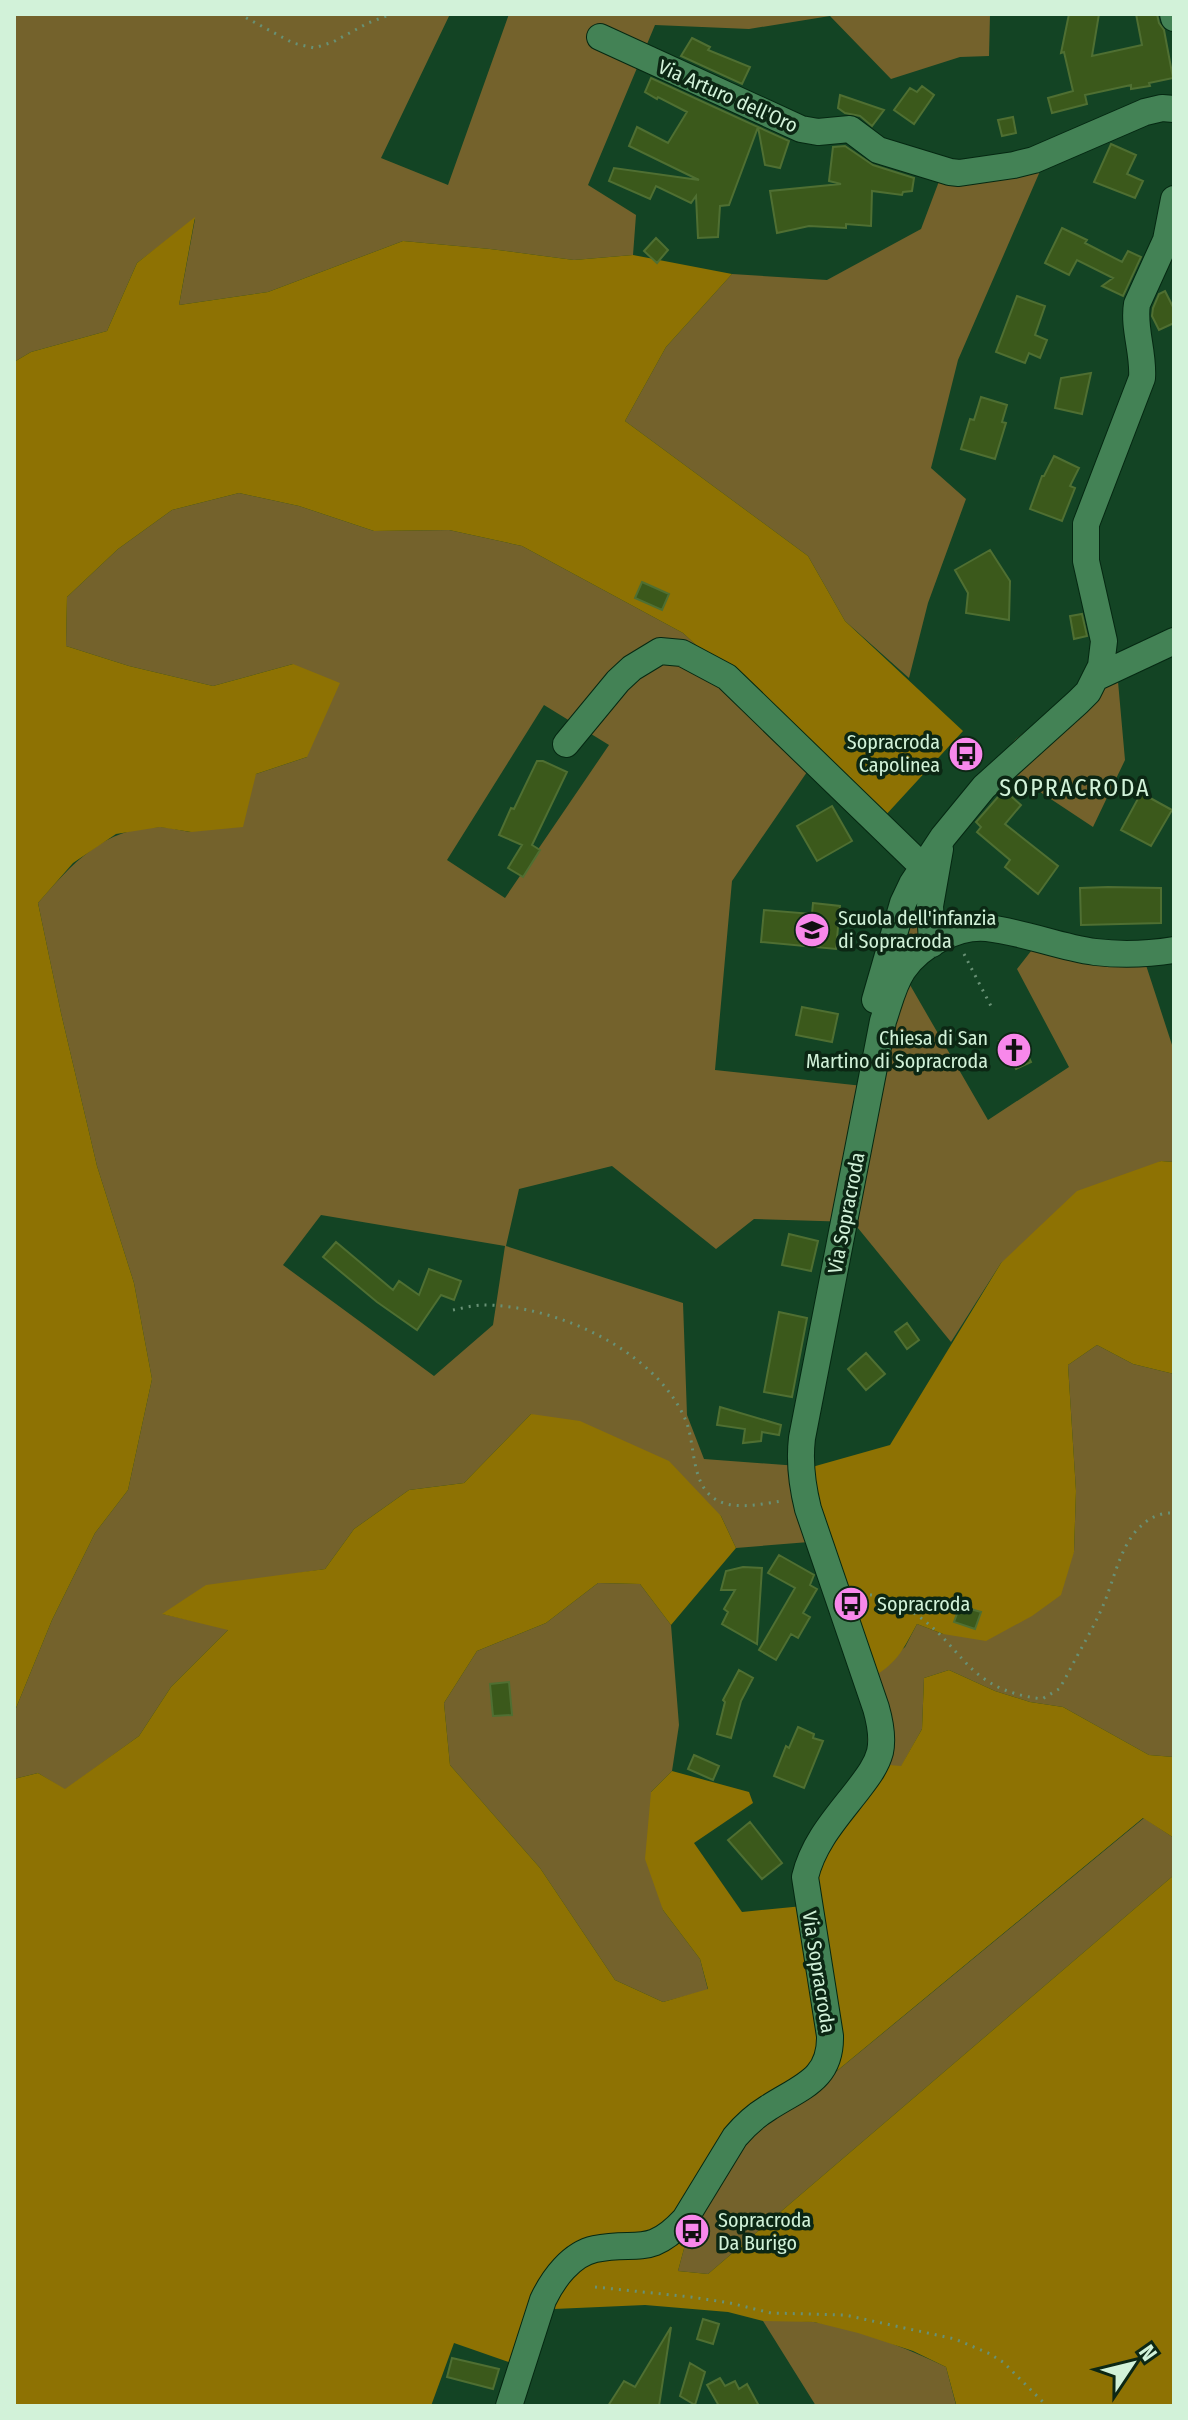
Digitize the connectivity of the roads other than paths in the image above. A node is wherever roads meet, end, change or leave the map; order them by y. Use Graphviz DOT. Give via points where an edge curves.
graph roads {
  1 [pos="600,37"];
  2 [pos="1174,109"];
  3 [pos="1174,199"];
  4 [pos="1174,641"];
  5 [pos="1095,678"];
  6 [pos="566,744"];
  7 [pos="943,837"];
  8 [pos="923,867"];
  9 [pos="942,939"];
  10 [pos="1174,950"];
  11 [pos="883,1021"];
  12 [pos="509,2406"];
  1 -- 2 [label="street, Via Arturo dell'Oro" via="801,129 850,129 878,150 950,172 1023,163 1145,112"];
  3 -- 5 [label="street" via="1166,240 1135,313 1142,378 1086,524 1086,561 1104,641"];
  4 -- 5 [label="street"];
  5 -- 7 [label="street" via="1078,702 984,787"];
  6 -- 8 [label="street" via="632,668 660,651 682,653 727,677"];
  7 -- 8 [label="street"];
  7 -- 9 [label="street" via="930,906"];
  8 -- 11 [label="street" via="903,903 877,991 874,1005"];
  9 -- 10 [label="street" via="969,928 986,928 1094,952"];
  9 -- 11 [label="street, Via Sopracroda" via="905,967"];
  11 -- 12 [label="street, Via Sopracroda" via="800,1458 805,1498 876,1708 881,1739 874,1768 822,1836 805,1877 829,2058 816,2077 767,2108 735,2137 675,2230 639,2248 584,2253 560,2273 543,2300"];
}
